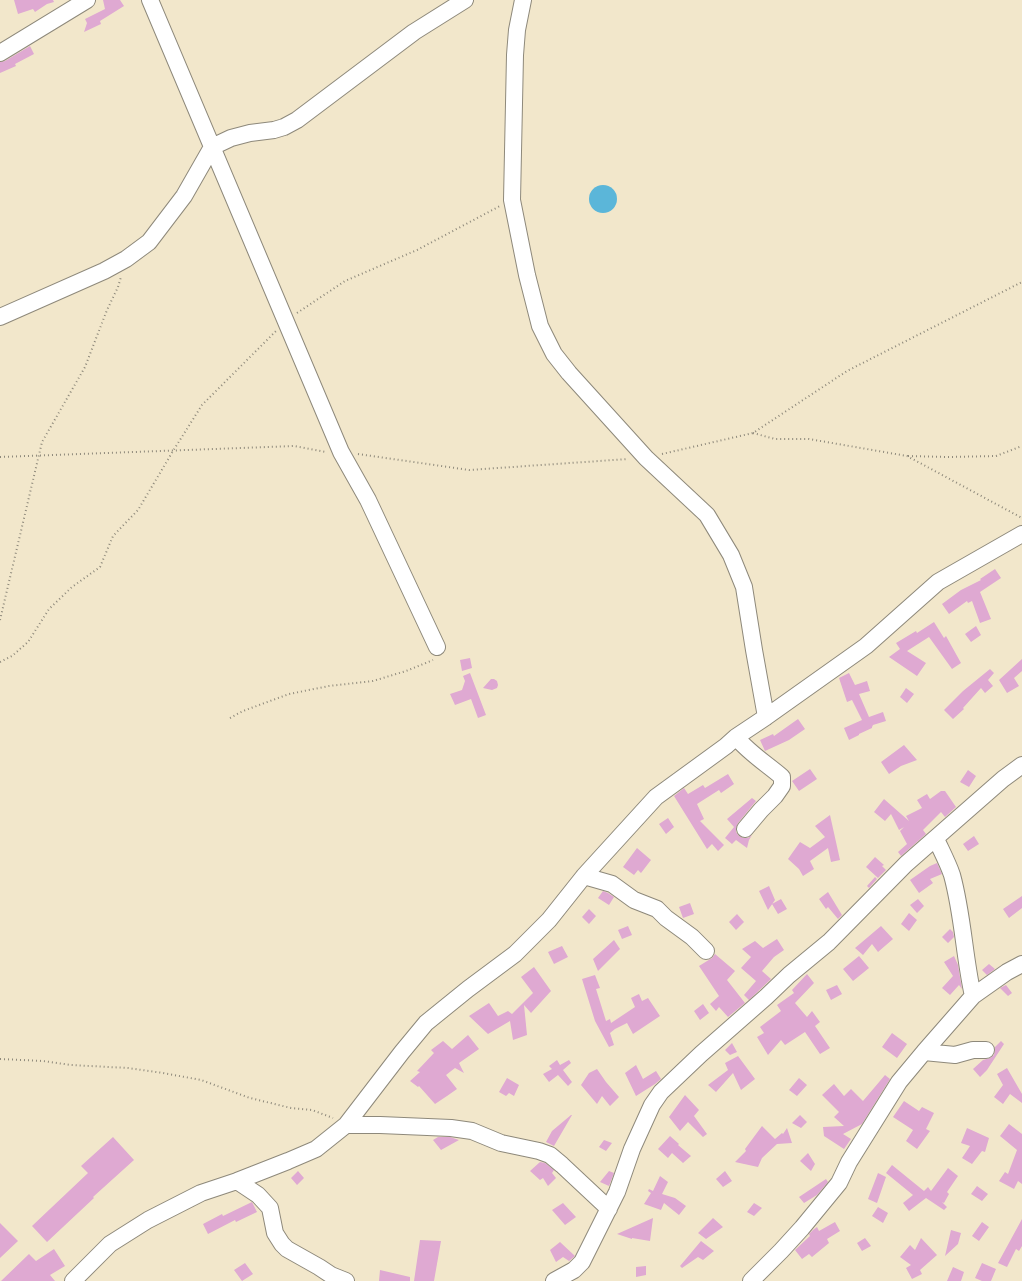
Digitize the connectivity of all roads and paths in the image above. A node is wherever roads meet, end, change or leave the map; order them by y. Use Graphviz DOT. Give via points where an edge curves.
graph roads {
  1 [pos="87,0"];
  2 [pos="150,0"];
  3 [pos="465,0"];
  4 [pos="523,0"];
  5 [pos="0,53"];
  6 [pos="212,147"];
  7 [pos="512,200"];
  8 [pos="126,258"];
  9 [pos="1022,282"];
  10 [pos="0,317"];
  11 [pos="286,320"];
  12 [pos="753,433"];
  13 [pos="1022,446"];
  14 [pos="173,451"];
  15 [pos="342,452"];
  16 [pos="40,456"];
  17 [pos="907,456"];
  18 [pos="0,457"];
  19 [pos="646,458"];
  20 [pos="1022,518"];
  21 [pos="1022,534"];
  22 [pos="0,620"];
  23 [pos="437,647"];
  24 [pos="0,662"];
  25 [pos="766,717"];
  26 [pos="230,718"];
  27 [pos="736,737"];
  28 [pos="1022,766"];
  29 [pos="745,829"];
  30 [pos="936,839"];
  31 [pos="584,876"];
  32 [pos="706,951"];
  33 [pos="1022,964"];
  34 [pos="973,996"];
  35 [pos="986,1050"];
  36 [pos="924,1052"];
  37 [pos="0,1059"];
  38 [pos="346,1125"];
  39 [pos="237,1182"];
  40 [pos="609,1209"];
  41 [pos="73,1281"];
  42 [pos="346,1281"];
  43 [pos="554,1281"];
  44 [pos="751,1281"];
  1 -- 5 [label="street"];
  2 -- 6 [label="street"];
  3 -- 6 [label="street" via="414,32 297,120 284,127 250,133"];
  4 -- 7 [label="street" via="515,55"];
  6 -- 8 [label="street" via="184,196 148,242"];
  6 -- 11 [label="street"];
  7 -- 11 [label="path" via="418,250 345,281"];
  7 -- 19 [label="street" via="540,326 554,354"];
  8 -- 10 [label="street" via="104,271"];
  8 -- 16 [label="path" via="118,287 85,366 42,442"];
  9 -- 12 [label="path" via="846,371"];
  11 -- 14 [label="path" via="202,405"];
  11 -- 15 [label="street"];
  12 -- 17 [label="path" via="775,439 809,439"];
  12 -- 19 [label="path"];
  13 -- 17 [label="path" via="996,456"];
  14 -- 15 [label="path" via="294,446 323,452"];
  14 -- 16 [label="path"];
  14 -- 24 [label="path" via="138,510 113,536 100,566 49,609 28,642 12,656"];
  15 -- 19 [label="path" via="469,470"];
  15 -- 23 [label="street" via="368,500"];
  16 -- 18 [label="path"];
  16 -- 22 [label="path"];
  17 -- 20 [label="path"];
  19 -- 25 [label="street" via="707,515 731,555 744,586"];
  21 -- 25 [label="street" via="938,582 866,646"];
  23 -- 26 [label="path" via="437,658 406,671 373,681 289,694 243,710"];
  25 -- 27 [label="street"];
  27 -- 29 [label="street" via="782,778 782,786 775,796"];
  27 -- 31 [label="street" via="656,797"];
  28 -- 30 [label="street" via="1003,779"];
  30 -- 34 [label="street" via="952,874"];
  30 -- 40 [label="street" via="906,864 829,942 700,1054 661,1092 652,1105 632,1149"];
  31 -- 32 [label="street" via="612,884 634,900 657,909"];
  31 -- 38 [label="street" via="548,920 515,954 426,1024"];
  33 -- 34 [label="street"];
  34 -- 36 [label="street"];
  35 -- 36 [label="street" via="973,1050 955,1055"];
  36 -- 44 [label="street" via="899,1082 849,1162 839,1183 781,1252"];
  37 -- 38 [label="path" via="128,1068 201,1080 250,1098 291,1108 312,1110"];
  38 -- 39 [label="street" via="316,1149"];
  38 -- 40 [label="street" via="451,1128 472,1131 501,1143 539,1151 550,1155"];
  39 -- 41 [label="street" via="201,1193 148,1220 110,1244"];
  39 -- 42 [label="street" via="258,1195 270,1208 275,1233 287,1249"];
  40 -- 43 [label="street" via="582,1262 574,1270"];
}
